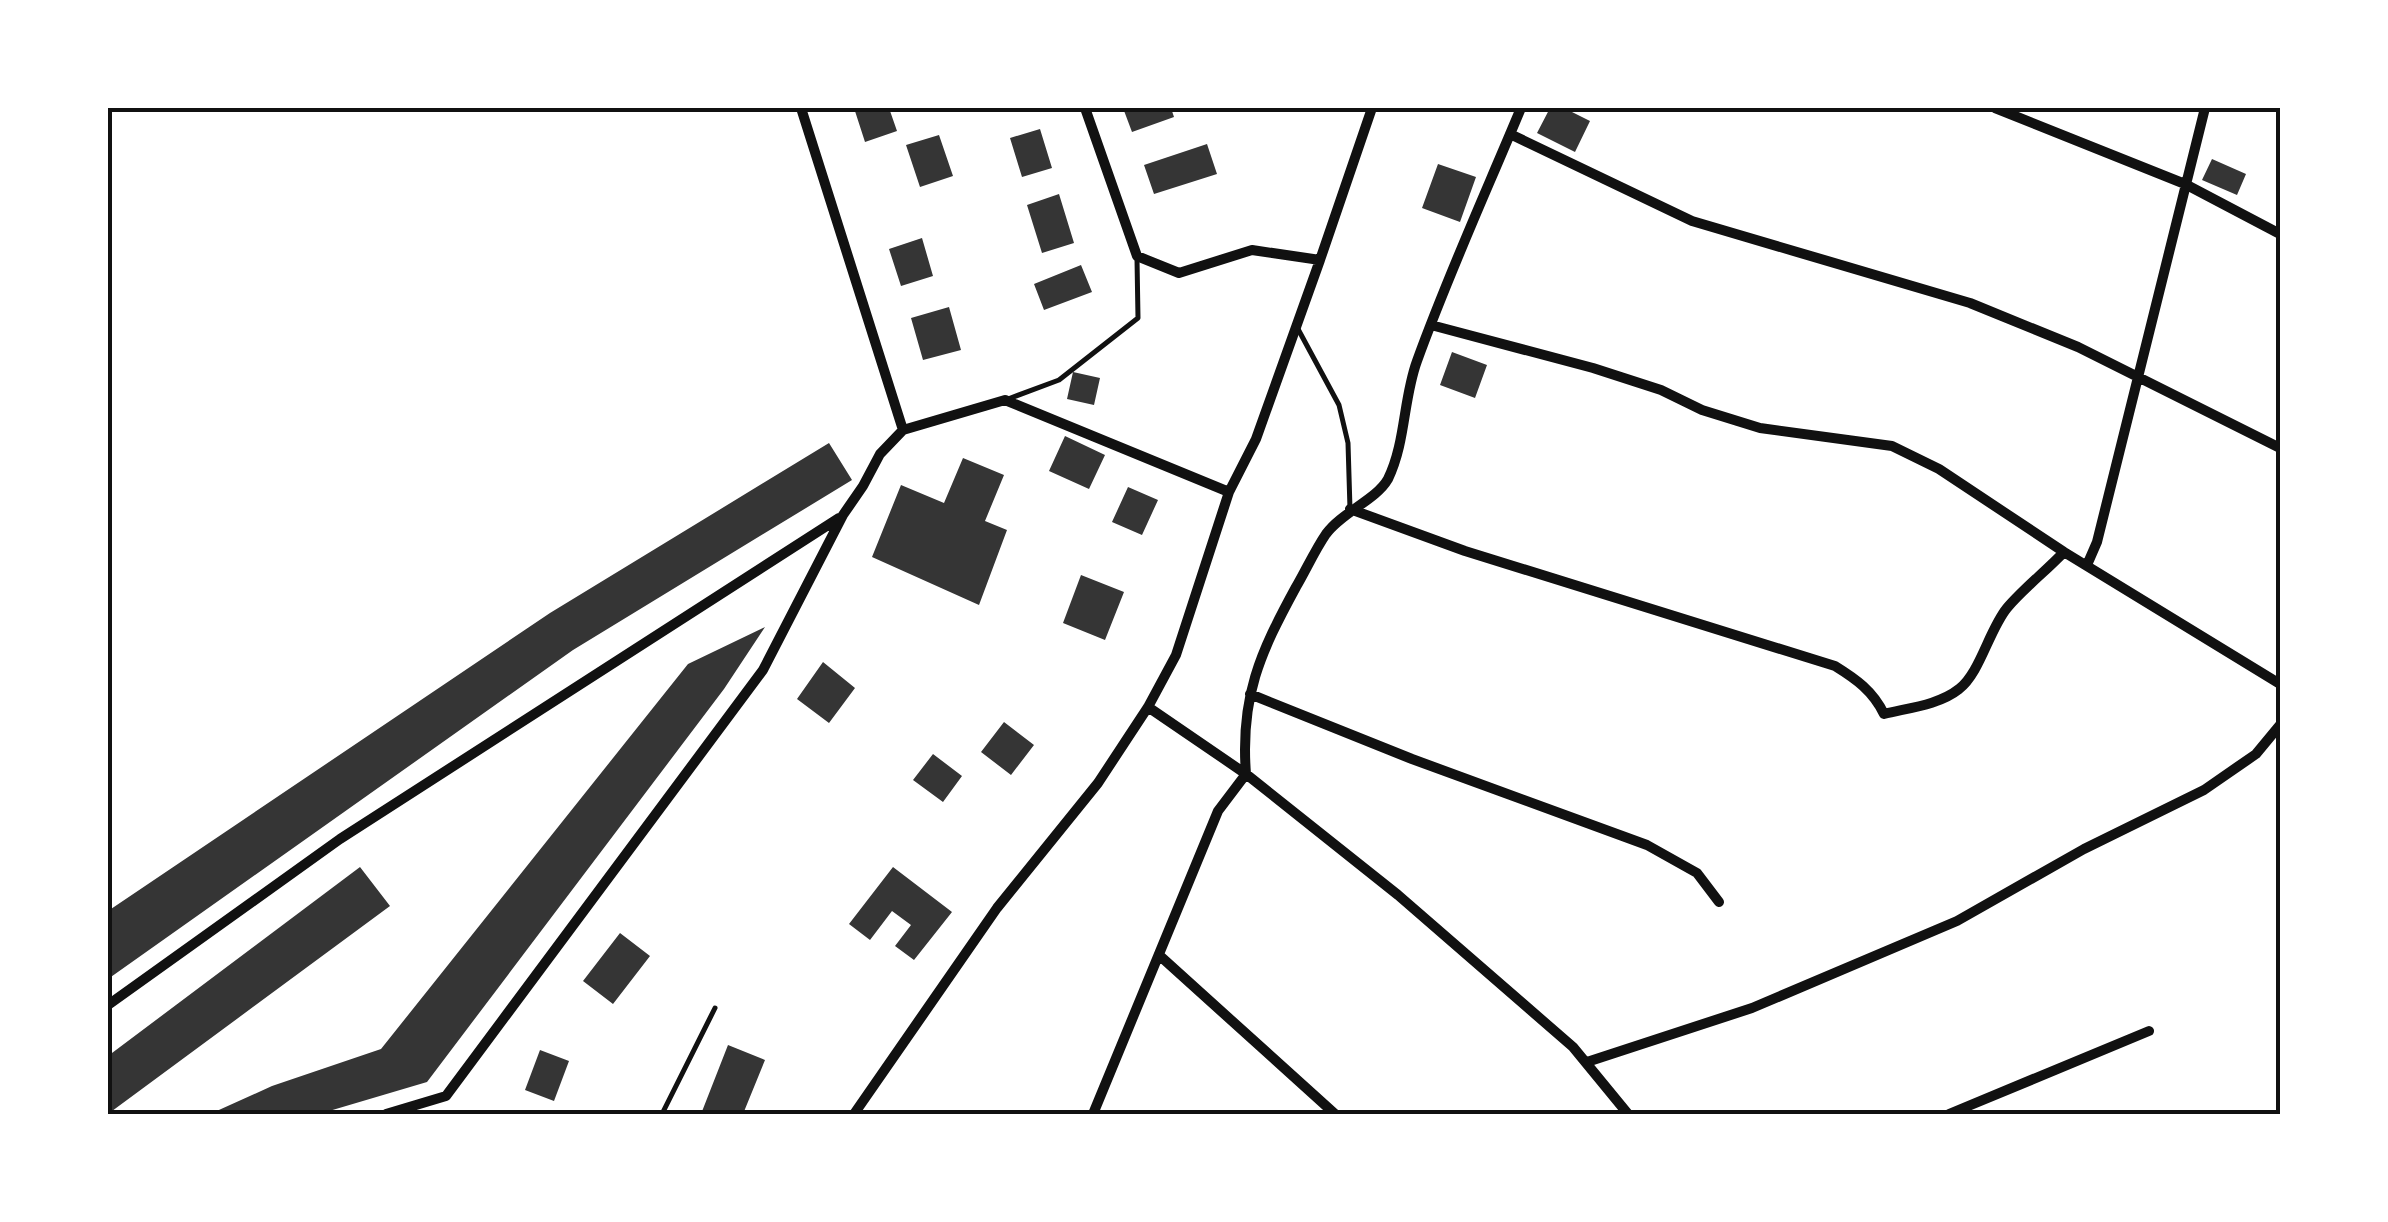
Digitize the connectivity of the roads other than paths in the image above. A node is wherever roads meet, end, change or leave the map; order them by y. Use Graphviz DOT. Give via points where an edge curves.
graph roads {
  1 [pos="801,108"];
  2 [pos="1086,108"];
  3 [pos="1369,108"];
  4 [pos="1521,108"];
  5 [pos="1996,108"];
  6 [pos="2204,108"];
  7 [pos="1510,134"];
  8 [pos="2185,184"];
  9 [pos="2280,234"];
  10 [pos="1137,256"];
  11 [pos="1320,260"];
  12 [pos="1431,325"];
  13 [pos="1297,327"];
  14 [pos="2137,374"];
  15 [pos="1005,400"];
  16 [pos="903,430"];
  17 [pos="2280,448"];
  18 [pos="1229,492"];
  19 [pos="1350,509"];
  20 [pos="843,515"];
  21 [pos="2064,552"];
  22 [pos="2087,566"];
  23 [pos="2280,684"];
  24 [pos="1250,694"];
  25 [pos="1148,707"];
  26 [pos="2280,726"];
  27 [pos="1246,774"];
  28 [pos="1718,902"];
  29 [pos="1159,955"];
  30 [pos="108,1005"];
  31 [pos="715,1008"];
  32 [pos="2149,1031"];
  33 [pos="1587,1062"];
  34 [pos="386,1114"];
  35 [pos="662,1114"];
  36 [pos="854,1114"];
  37 [pos="1093,1114"];
  38 [pos="1335,1114"];
  39 [pos="1628,1114"];
  40 [pos="1949,1114"];
  1 -- 16 [label="street"];
  2 -- 10 [label="street"];
  3 -- 11 [label="street"];
  4 -- 7 [label="street"];
  5 -- 8 [label="street"];
  6 -- 8 [label="street"];
  7 -- 12 [label="street"];
  7 -- 14 [label="street" via="1692,221 1970,303"];
  8 -- 9 [label="street"];
  8 -- 14 [label="street"];
  10 -- 11 [label="street" via="1179,273 1252,250"];
  10 -- 15 [label="lane" via="1138,318 1058,380"];
  11 -- 13 [label="street"];
  12 -- 19 [label="street" via="1386,482"];
  12 -- 21 [label="street" via="1593,368 1760,428 1892,446 1940,469"];
  13 -- 18 [label="street"];
  13 -- 19 [label="lane" via="1340,405"];
  14 -- 17 [label="street"];
  14 -- 22 [label="street"];
  15 -- 16 [label="street"];
  15 -- 18 [label="street"];
  16 -- 20 [label="street"];
  18 -- 25 [label="street" via="1176,655"];
  19 -- 21 [label="street" via="1835,666 1858,680 1884,714 1960,689 2009,606"];
  19 -- 24 [label="street" via="1327,533 1265,643"];
  20 -- 30 [label="street" via="340,839"];
  20 -- 34 [label="street" via="763,670 446,1096"];
  21 -- 22 [label="street"];
  22 -- 23 [label="street"];
  24 -- 27 [label="street"];
  24 -- 28 [label="street" via="1647,845 1697,873"];
  25 -- 27 [label="street"];
  25 -- 36 [label="street"];
  26 -- 33 [label="street" via="2256,754 2204,790 1957,921 1752,1008"];
  27 -- 29 [label="street" via="1218,811"];
  27 -- 33 [label="street" via="1398,895"];
  29 -- 37 [label="street"];
  29 -- 38 [label="street"];
  31 -- 35 [label="lane"];
  32 -- 40 [label="street"];
  33 -- 39 [label="street"];
}
